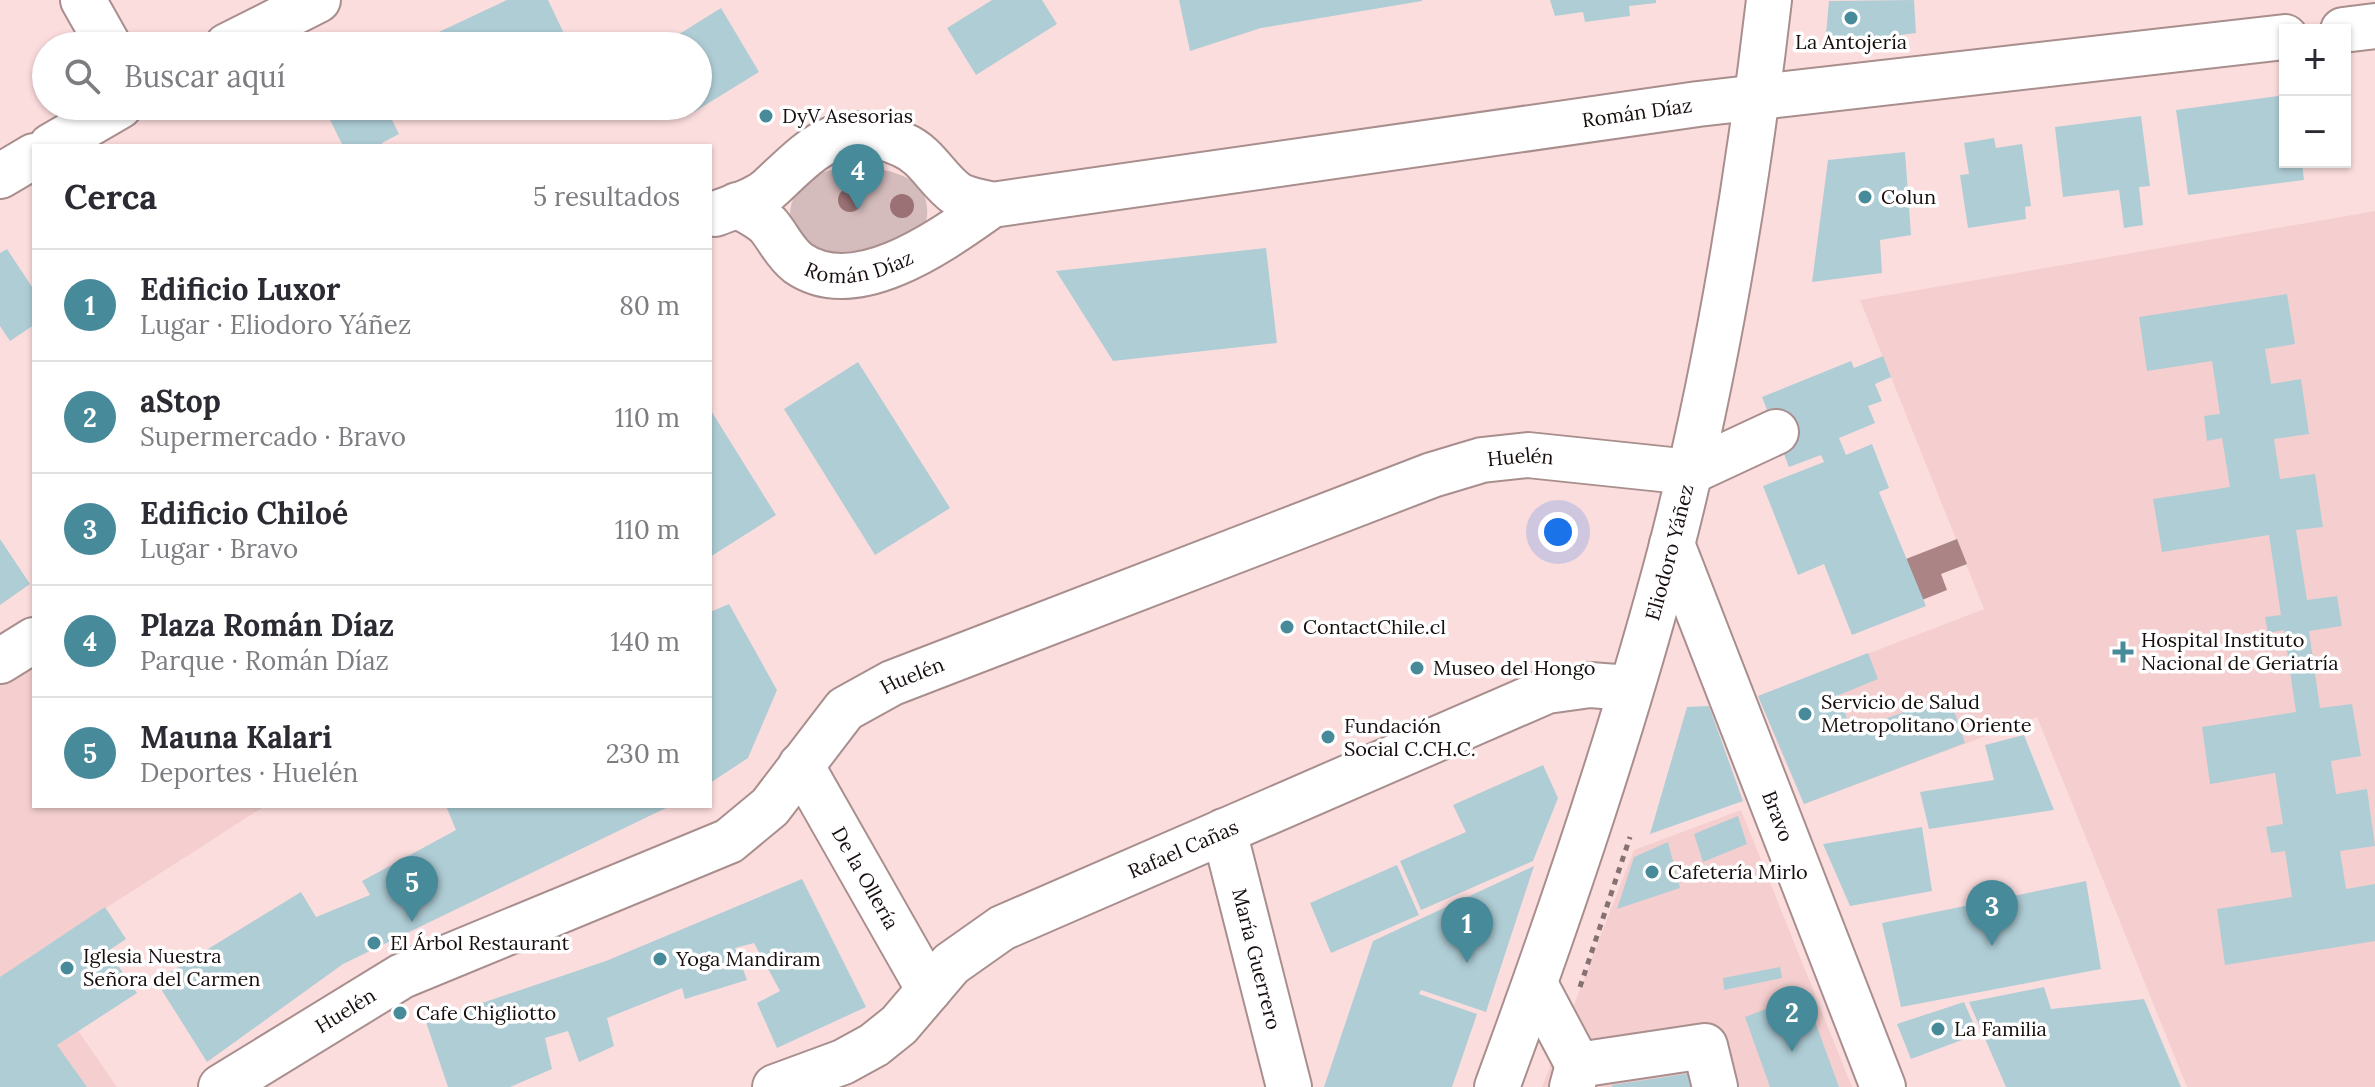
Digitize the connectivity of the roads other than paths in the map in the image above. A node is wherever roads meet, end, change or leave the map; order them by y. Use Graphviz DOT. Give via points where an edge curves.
graph roads {
  1 [pos="83,0"];
  2 [pos="318,0"];
  3 [pos="1769,0"];
  4 [pos="239,26"];
  5 [pos="2375,26"];
  6 [pos="2351,29"];
  7 [pos="101,32"];
  8 [pos="2279,38"];
  9 [pos="1757,97"];
  10 [pos="96,120"];
  11 [pos="54,144"];
  12 [pos="32,157"];
  13 [pos="0,176"];
  14 [pos="992,205"];
  15 [pos="724,210"];
  16 [pos="1776,432"];
  17 [pos="1690,472"];
  18 [pos="1672,544"];
  19 [pos="32,641"];
  20 [pos="0,661"];
  21 [pos="1630,688"];
  22 [pos="801,765"];
  23 [pos="1224,831"];
  24 [pos="1535,984"];
  25 [pos="929,990"];
  26 [pos="1571,1063"];
  27 [pos="221,1087"];
  28 [pos="775,1087"];
  29 [pos="1289,1087"];
  30 [pos="1497,1087"];
  31 [pos="1715,1087"];
  32 [pos="1883,1087"];
  1 -- 7 [label="street"];
  2 -- 4 [label="street"];
  3 -- 9 [label="street, Eliodoro Yáñez"];
  5 -- 6 [label="street"];
  8 -- 9 [label="street, Román Díaz"];
  9 -- 14 [label="street, Román Díaz"];
  9 -- 17 [label="street, Eliodoro Yáñez"];
  10 -- 11 [label="street"];
  12 -- 13 [label="street"];
  14 -- 15 [label="street, Román Díaz" via="907,259 850,276 815,272 781,246 769,227"];
  14 -- 15 [label="street, Román Díaz" via="958,194 906,146 872,135 842,135 799,158 769,190"];
  16 -- 17 [label="street"];
  17 -- 18 [label="street, Eliodoro Yáñez"];
  17 -- 22 [label="street, Huelén" via="1528,455 1482,460 1432,475 885,687 845,709"];
  18 -- 21 [label="street, Eliodoro Yáñez"];
  18 -- 32 [label="street, Bravo"];
  19 -- 20 [label="street"];
  21 -- 23 [label="street, Rafael Cañas" via="1590,685 1547,691"];
  21 -- 24 [label="street, Eliodoro Yáñez"];
  22 -- 25 [label="street, De la Ollería"];
  22 -- 27 [label="street, Huelén" via="770,807 729,841 402,976"];
  23 -- 25 [label="street, Rafael Cañas" via="1002,928 965,952"];
  23 -- 29 [label="street, María Guerrero"];
  24 -- 26 [label="street"];
  24 -- 30 [label="street, Eliodoro Yáñez"];
  25 -- 28 [label="street, Rafael Cañas" via="874,1045"];
  26 -- 31 [label="street" via="1705,1046"];
}
